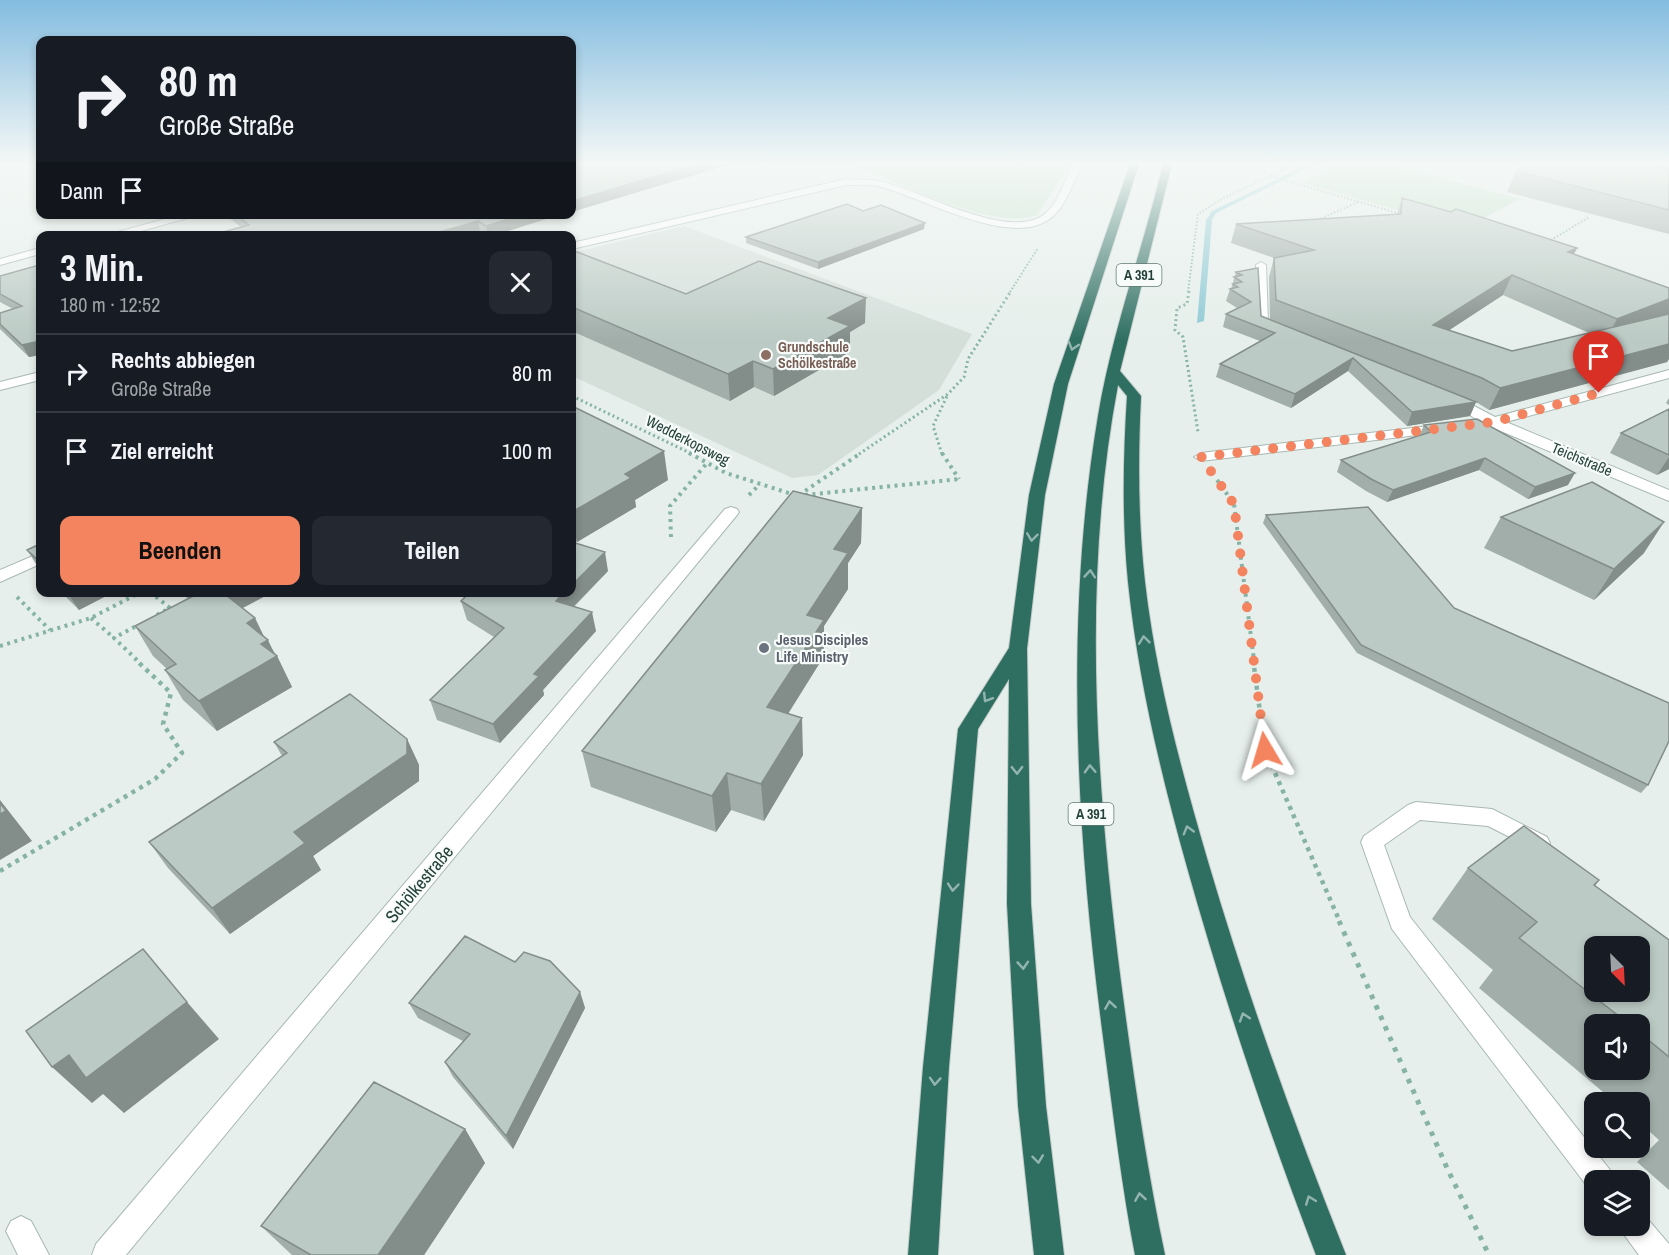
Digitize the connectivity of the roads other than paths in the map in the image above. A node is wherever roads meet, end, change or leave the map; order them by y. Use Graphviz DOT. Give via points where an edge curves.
graph roads {
  1 [pos="162,223"];
  2 [pos="672,223"];
  3 [pos="1114,223"];
  4 [pos="1152,223"];
  5 [pos="128,231"];
  6 [pos="576,245"];
  7 [pos="36,252"];
  8 [pos="0,261"];
  9 [pos="1261,265"];
  10 [pos="1294,337"];
  11 [pos="1113,371"];
  12 [pos="1669,374"];
  13 [pos="36,377"];
  14 [pos="0,386"];
  15 [pos="1444,397"];
  16 [pos="1494,422"];
  17 [pos="1201,457"];
  18 [pos="1669,496"];
  19 [pos="731,512"];
  20 [pos="36,560"];
  21 [pos="0,577"];
  22 [pos="1018,649"];
  23 [pos="1562,856"];
  24 [pos="1592,1170"];
  25 [pos="1643,1236"];
  26 [pos="107,1255"];
  27 [pos="923,1255"];
  28 [pos="1049,1255"];
  29 [pos="1149,1255"];
  30 [pos="1331,1255"];
  31 [pos="1658,1255"];
  1 -- 5 [label="street"];
  2 -- 6 [label="street"];
  3 -- 22 [label="highway, A 391, one-way" via="1061,384 1037,495"];
  4 -- 11 [label="highway, A 391"];
  7 -- 8 [label="street"];
  9 -- 10 [label="street" via="1262,324"];
  29 -- 11 [label="highway, A 391, one-way" via="1108,990 1091,821 1086,633 1100,450"];
  30 -- 11 [label="highway, one-way" via="1257,1059 1175,789 1149,674 1132,548 1129,445 1134,396"];
  12 -- 16 [label="street"];
  13 -- 14 [label="street"];
  15 -- 16 [label="street, Teichstraße"];
  16 -- 17 [label="street"];
  16 -- 18 [label="street, Teichstraße"];
  19 -- 26 [label="street, Schölkestraße"];
  20 -- 21 [label="street"];
  22 -- 27 [label="highway, one-way" via="968,729 936,1067"];
  22 -- 28 [label="highway, A 391, one-way" via="1019,904 1032,1106"];
  23 -- 24 [label="street" via="1492,818 1416,811 1372,842 1400,922"];
  25 -- 31 [label="street"];
}
